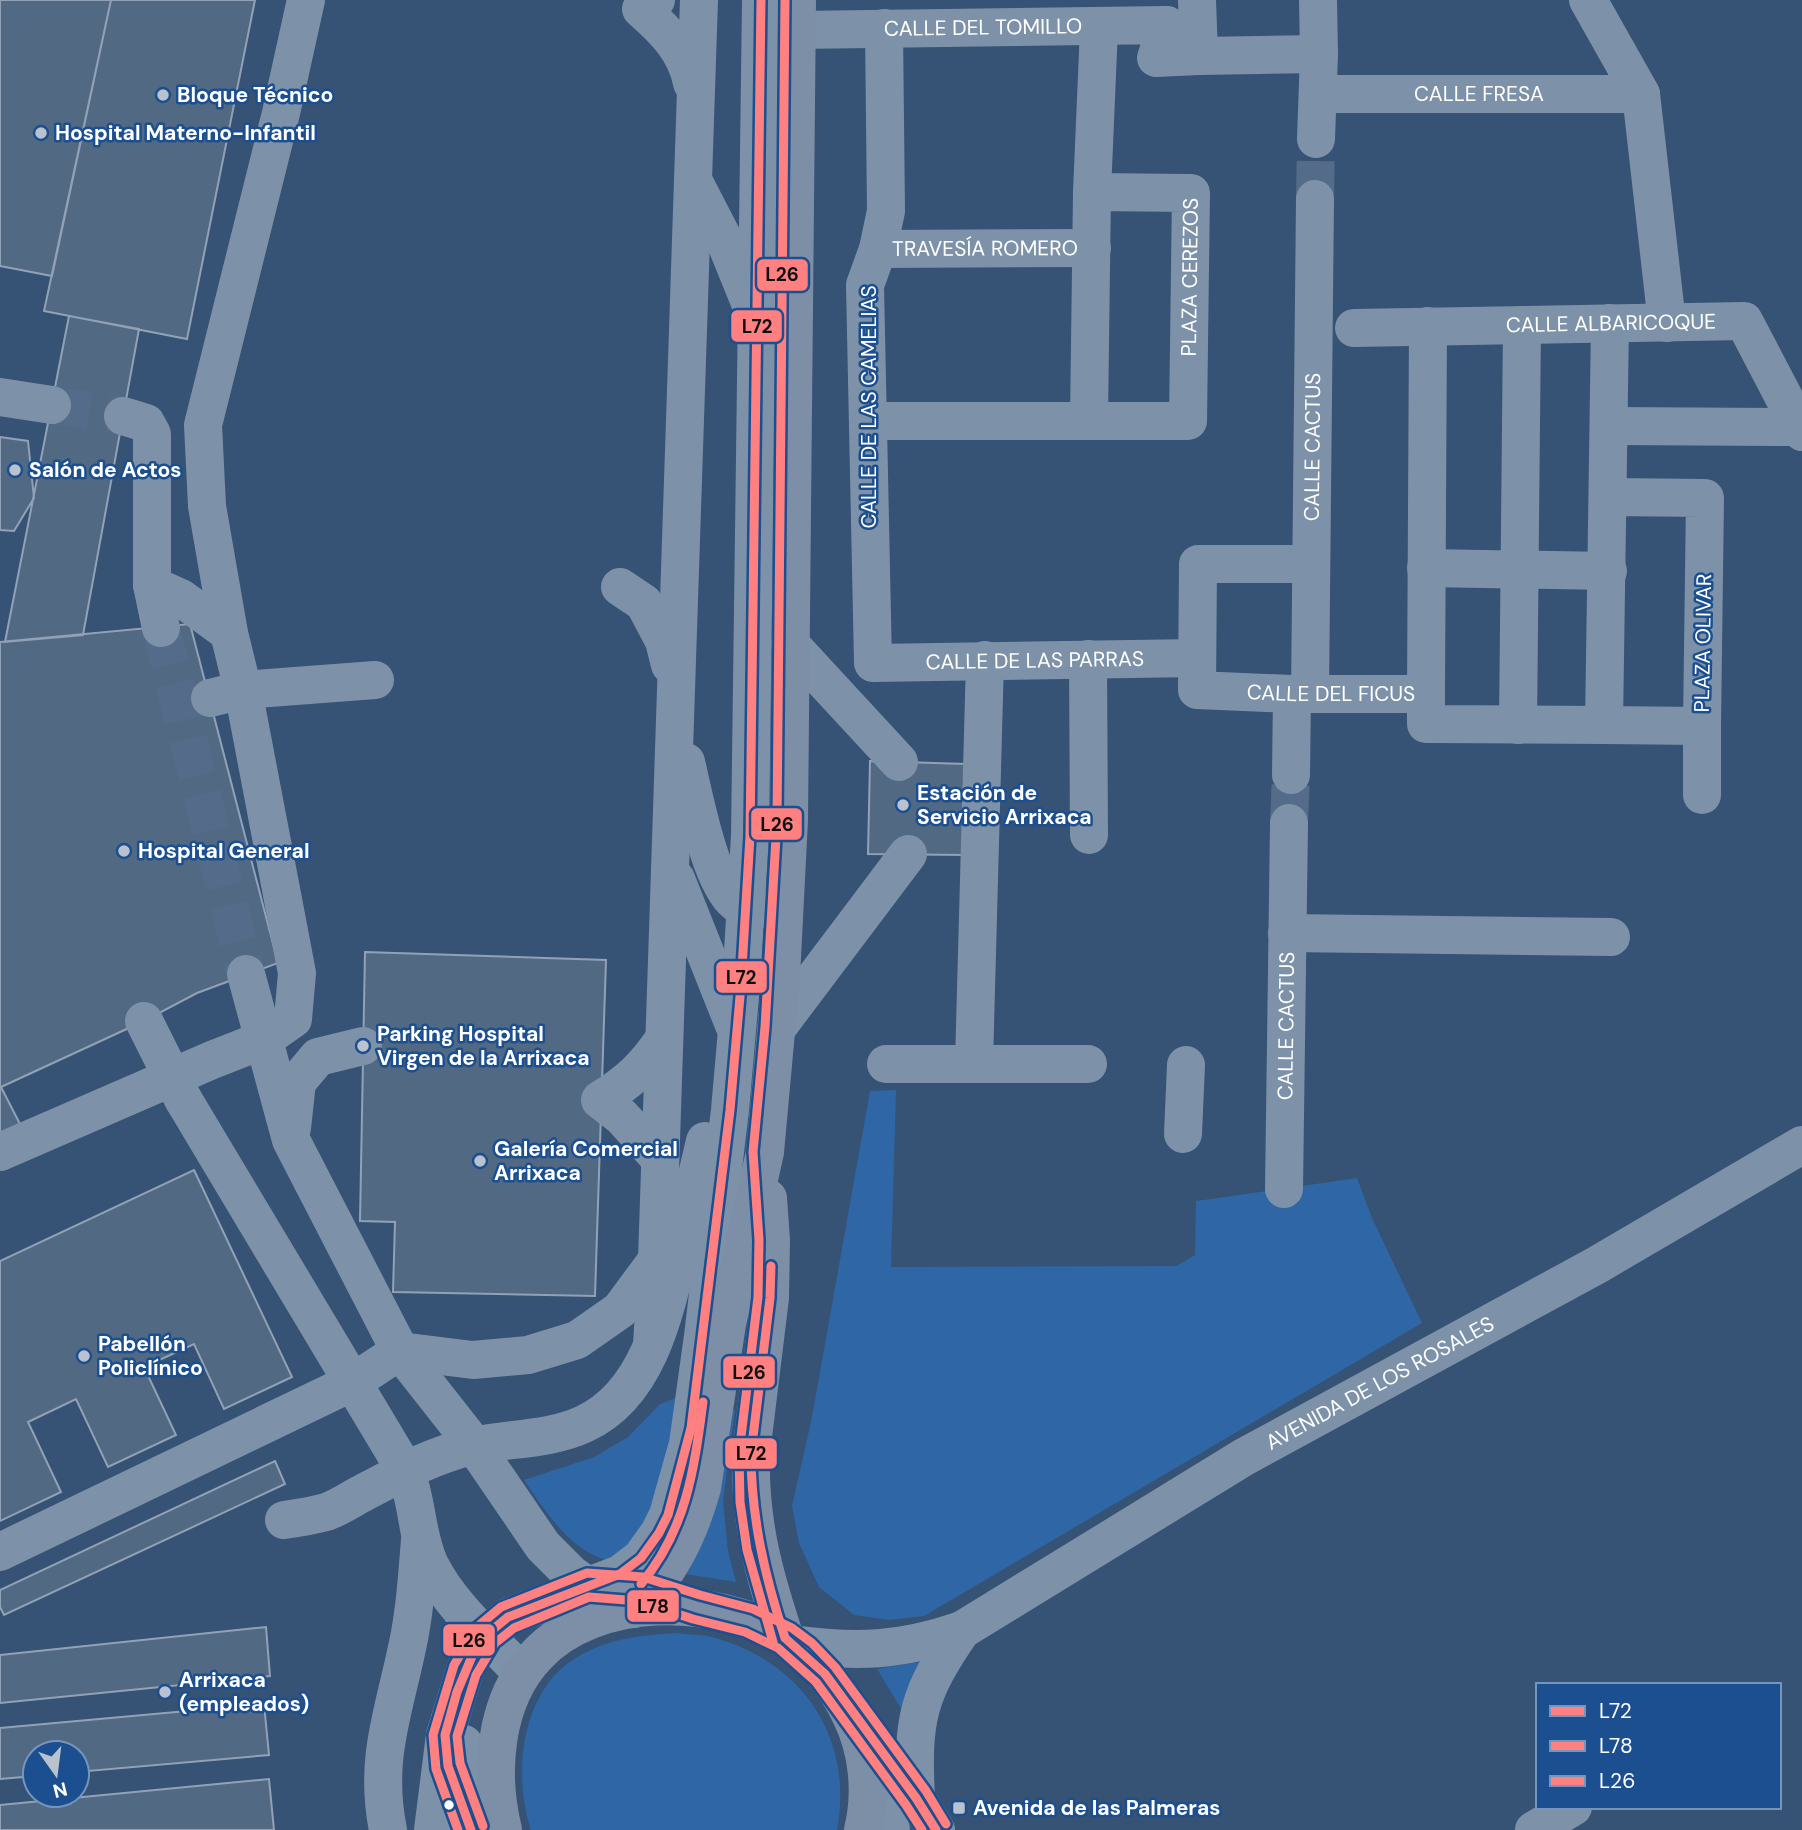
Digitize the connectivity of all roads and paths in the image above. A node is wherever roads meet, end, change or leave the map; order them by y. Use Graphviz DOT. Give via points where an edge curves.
graph roads {
  1 [pos="306,0"];
  2 [pos="656,0"];
  3 [pos="699,0"];
  4 [pos="761,0"];
  5 [pos="1198,0"];
  6 [pos="1318,0"];
  7 [pos="1588,0"];
  8 [pos="797,15"];
  9 [pos="884,28"];
  10 [pos="1099,28"];
  11 [pos="1319,54"];
  12 [pos="1199,56"];
  13 [pos="1318,94"];
  14 [pos="1641,94"];
  15 [pos="696,103"];
  16 [pos="1316,139"];
  17 [pos="693,180"];
  18 [pos="1092,192"];
  19 [pos="1315,200"];
  20 [pos="1092,248"];
  21 [pos="878,249"];
  22 [pos="758,322"];
  23 [pos="1610,323"];
  24 [pos="1667,323"];
  25 [pos="1522,325"];
  26 [pos="1428,326"];
  27 [pos="1354,328"];
  28 [pos="0,397"];
  29 [pos="52,405"];
  30 [pos="123,416"];
  31 [pos="792,420"];
  32 [pos="868,421"];
  33 [pos="1089,421"];
  34 [pos="1609,426"];
  35 [pos="1801,429"];
  36 [pos="1609,497"];
  37 [pos="681,527"];
  38 [pos="1311,564"];
  39 [pos="1426,568"];
  40 [pos="1519,569"];
  41 [pos="1608,570"];
  42 [pos="152,585"];
  43 [pos="162,628"];
  44 [pos="229,633"];
  45 [pos="790,644"];
  46 [pos="1088,659"];
  47 [pos="985,660"];
  48 [pos="873,663"];
  49 [pos="1197,674"];
  50 [pos="376,680"];
  51 [pos="226,694"];
  52 [pos="1301,694"];
  53 [pos="1426,694"];
  54 [pos="676,705"];
  55 [pos="1518,725"];
  56 [pos="1604,725"];
  57 [pos="1702,726"];
  58 [pos="899,762"];
  59 [pos="1291,775"];
  60 [pos="1702,795"];
  61 [pos="1289,823"];
  62 [pos="1089,835"];
  63 [pos="908,854"];
  64 [pos="670,864"];
  65 [pos="786,891"];
  66 [pos="746,908"];
  67 [pos="1287,933"];
  68 [pos="1611,937"];
  69 [pos="246,974"];
  70 [pos="781,978"];
  71 [pos="144,1021"];
  72 [pos="777,1028"];
  73 [pos="664,1039"];
  74 [pos="263,1040"];
  75 [pos="363,1046"];
  76 [pos="738,1053"];
  77 [pos="974,1063"];
  78 [pos="886,1064"];
  79 [pos="1088,1064"];
  80 [pos="1186,1065"];
  81 [pos="769,1113"];
  82 [pos="1183,1134"];
  83 [pos="291,1140"];
  84 [pos="1802,1145"];
  85 [pos="0,1152"];
  86 [pos="765,1152"];
  87 [pos="660,1158"];
  88 [pos="1283,1189"];
  89 [pos="657,1260"];
  90 [pos="652,1345"];
  91 [pos="400,1352"];
  92 [pos="352,1382"];
  93 [pos="474,1445"];
  94 [pos="405,1470"];
  95 [pos="284,1520"];
  96 [pos="420,1534"];
  97 [pos="0,1552"];
  98 [pos="571,1592"];
  99 [pos="637,1604"];
  100 [pos="962,1630"];
  101 [pos="789,1641"];
  102 [pos="502,1652"];
  103 [pos="843,1699"];
  104 [pos="865,1757"];
  105 [pos="497,1784"];
  106 [pos="1570,1809"];
  107 [pos="926,1814"];
  108 [pos="463,1826"];
  109 [pos="388,1830"];
  110 [pos="503,1830"];
  111 [pos="863,1830"];
  112 [pos="891,1830"];
  113 [pos="1534,1830"];
  1 -- 44 [label="street" via="203,425 207,506"];
  2 -- 15 [label="street" via="641,9 679,48"];
  3 -- 15 [label="street"];
  4 -- 22 [label="street"];
  5 -- 12 [label="street"];
  6 -- 11 [label="street"];
  7 -- 14 [label="street"];
  8 -- 9 [label="street, CALLE DEL TOMILLO"];
  8 -- 31 [label="main road"];
  9 -- 10 [label="street, CALLE DEL TOMILLO"];
  9 -- 21 [label="street, CALLE DE LAS CAMELIAS" via="886,211"];
  10 -- 12 [label="street, CALLE DEL TOMILLO" via="1167,25 1156,58"];
  10 -- 18 [label="street"];
  11 -- 12 [label="street"];
  11 -- 13 [label="street"];
  13 -- 14 [label="street, CALLE FRESA"];
  13 -- 16 [label="street"];
  14 -- 24 [label="street"];
  15 -- 17 [label="street"];
  17 -- 22 [label="street" via="732,255"];
  17 -- 37 [label="street"];
  18 -- 20 [label="street"];
  18 -- 33 [label="street, PLAZA CEREZOS" via="1191,193 1189,381 1188,421"];
  19 -- 38 [label="street, CALLE CACTUS"];
  20 -- 21 [label="street, TRAVESÍA ROMERO"];
  20 -- 33 [label="street"];
  21 -- 32 [label="street, CALLE DE LAS CAMELIAS" via="865,285"];
  22 -- 31 [label="street"];
  22 -- 66 [label="street"];
  23 -- 24 [label="street, CALLE ALBARICOQUE"];
  23 -- 25 [label="street, CALLE ALBARICOQUE"];
  23 -- 34 [label="street"];
  24 -- 35 [label="street, CALLE ALBARICOQUE" via="1744,321"];
  25 -- 26 [label="street, CALLE ALBARICOQUE"];
  25 -- 40 [label="street"];
  26 -- 27 [label="street, CALLE ALBARICOQUE"];
  26 -- 39 [label="street"];
  28 -- 29 [label="street"];
  30 -- 42 [label="street" via="146,423 152,434"];
  31 -- 45 [label="main road"];
  32 -- 33 [label="street"];
  32 -- 48 [label="street, CALLE DE LAS CAMELIAS"];
  34 -- 35 [label="street"];
  34 -- 36 [label="street"];
  36 -- 41 [label="street"];
  36 -- 57 [label="street, PLAZA OLIVAR" via="1705,498"];
  37 -- 54 [label="street"];
  37 -- 54 [label="street" via="666,556 648,575 620,587 644,603 664,641"];
  38 -- 49 [label="street" via="1198,564"];
  38 -- 52 [label="street, CALLE CACTUS"];
  39 -- 40 [label="street"];
  39 -- 53 [label="street"];
  40 -- 41 [label="street"];
  40 -- 55 [label="street"];
  41 -- 56 [label="street"];
  42 -- 43 [label="street"];
  42 -- 44 [label="street" via="181,598"];
  44 -- 51 [label="street"];
  45 -- 58 [label="street"];
  45 -- 65 [label="main road"];
  46 -- 47 [label="street, CALLE DE LAS PARRAS"];
  46 -- 49 [label="street, CALLE DE LAS PARRAS"];
  46 -- 62 [label="street"];
  47 -- 48 [label="street, CALLE DE LAS PARRAS"];
  47 -- 77 [label="street"];
  49 -- 52 [label="street, CALLE DEL FICUS"];
  50 -- 51 [label="street"];
  51 -- 74 [label="street" via="297,972 293,1019"];
  52 -- 53 [label="street, CALLE DEL FICUS"];
  52 -- 59 [label="street, CALLE CACTUS"];
  53 -- 55 [label="street, CALLE DEL FICUS" via="1426,724"];
  54 -- 64 [label="street"];
  54 -- 66 [label="street" via="717,876 734,902"];
  55 -- 56 [label="street, CALLE DEL FICUS"];
  56 -- 57 [label="street, PLAZA OLIVAR"];
  57 -- 60 [label="street"];
  61 -- 67 [label="street, CALLE CACTUS"];
  63 -- 72 [label="street"];
  64 -- 73 [label="street"];
  64 -- 76 [label="street"];
  65 -- 66 [label="street" via="773,906"];
  65 -- 70 [label="main road"];
  66 -- 76 [label="street"];
  67 -- 68 [label="street"];
  67 -- 88 [label="street, CALLE CACTUS"];
  69 -- 74 [label="street"];
  70 -- 72 [label="main road"];
  70 -- 76 [label="street"];
  71 -- 92 [label="street, bridge" via="183,1100"];
  72 -- 81 [label="main road"];
  73 -- 87 [label="street"];
  73 -- 87 [label="street" via="627,1084 600,1100"];
  74 -- 83 [label="street"];
  74 -- 85 [label="street"];
  75 -- 83 [label="street" via="318,1057 297,1082"];
  76 -- 81 [label="street"];
  76 -- 90 [label="street" via="709,1124 668,1298"];
  76 -- 98 [label="street" via="691,1427 673,1500 659,1533 641,1558 620,1574"];
  77 -- 78 [label="street"];
  77 -- 79 [label="street"];
  80 -- 82 [label="street"];
  81 -- 86 [label="main road"];
  83 -- 91 [label="street"];
  84 -- 100 [label="street, AVENIDA DE LOS ROSALES" via="1597,1265 1244,1457"];
  86 -- 99 [label="main road" via="727,1324 702,1488 688,1532 666,1571"];
  86 -- 101 [label="main road" via="770,1298 750,1479 760,1559"];
  87 -- 89 [label="street"];
  89 -- 90 [label="street"];
  89 -- 91 [label="street" via="620,1310 577,1340 528,1355 473,1360"];
  90 -- 93 [label="street" via="628,1388 592,1420 542,1436"];
  91 -- 92 [label="street"];
  91 -- 93 [label="street"];
  92 -- 94 [label="street"];
  92 -- 97 [label="street"];
  93 -- 94 [label="street"];
  93 -- 98 [label="street" via="544,1546 566,1569"];
  94 -- 95 [label="street" via="327,1512"];
  94 -- 96 [label="street"];
  96 -- 102 [label="street" via="430,1566 447,1593"];
  96 -- 109 [label="street" via="412,1619 385,1742 383,1793"];
  98 -- 99 [label="street" via="613,1586"];
  98 -- 102 [label="street" via="508,1617"];
  99 -- 101 [label="main road" via="695,1608 749,1620"];
  99 -- 102 [label="main road" via="570,1629 538,1654"];
  100 -- 101 [label="street, AVENIDA DE LOS ROSALES" via="917,1645 881,1650"];
  100 -- 107 [label="street, AVENIDA DE LOS ROSALES" via="925,1691 916,1719"];
  101 -- 103 [label="main road" via="825,1674"];
  102 -- 105 [label="main road" via="507,1704 497,1755"];
  102 -- 108 [label="street" via="480,1681 468,1717"];
  102 -- 108 [label="street" via="465,1670 445,1735"];
  103 -- 104 [label="main road"];
  103 -- 107 [label="street"];
  104 -- 111 [label="main road" via="868,1789"];
  104 -- 112 [label="street"];
  105 -- 108 [label="street"];
  105 -- 110 [label="main road"];
  106 -- 113 [label="street"];
}
